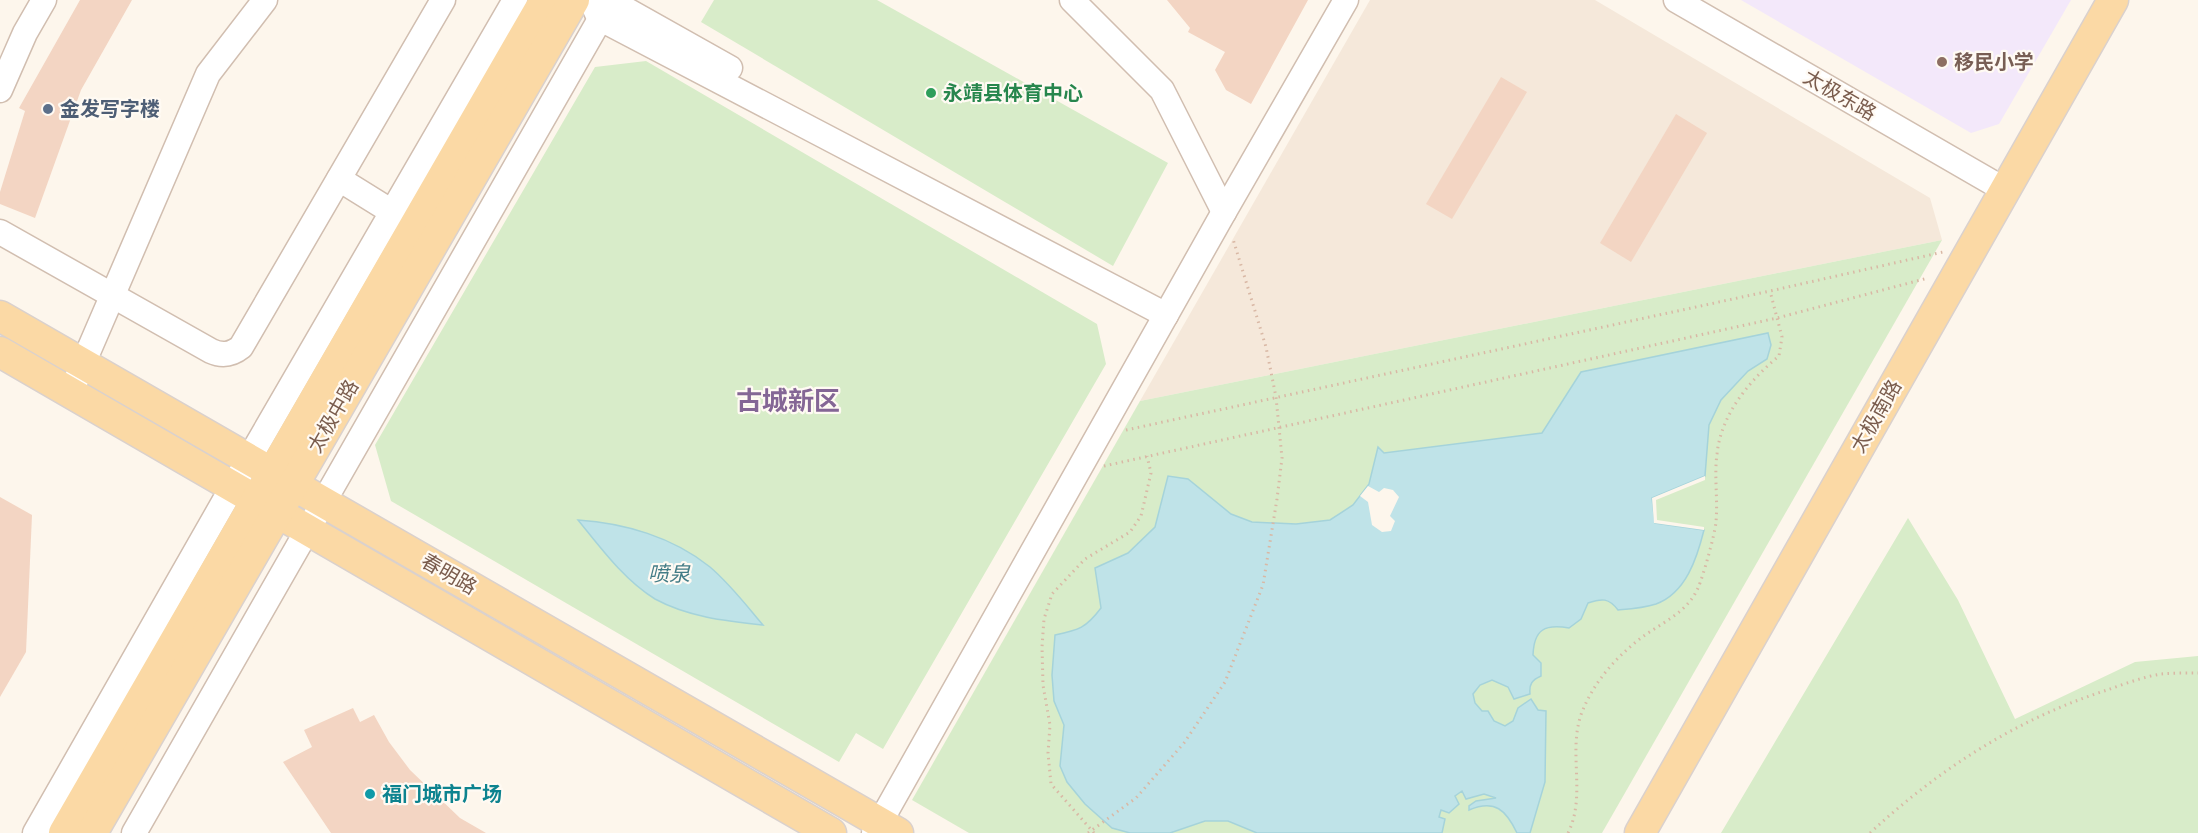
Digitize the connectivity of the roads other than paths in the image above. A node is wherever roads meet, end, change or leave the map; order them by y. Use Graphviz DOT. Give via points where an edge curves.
graph roads {
  1 [pos="44,0"];
  2 [pos="265,0"];
  3 [pos="444,0"];
  4 [pos="515,0"];
  5 [pos="545,0"];
  6 [pos="574,0"];
  7 [pos="1072,0"];
  8 [pos="1346,0"];
  9 [pos="1676,0"];
  10 [pos="2113,0"];
  11 [pos="604,4"];
  12 [pos="0,90"];
  13 [pos="339,178"];
  14 [pos="2005,190"];
  15 [pos="1224,212"];
  16 [pos="404,219"];
  17 [pos="0,232"];
  18 [pos="112,295"];
  19 [pos="1166,315"];
  20 [pos="0,316"];
  21 [pos="0,352"];
  22 [pos="83,363"];
  23 [pos="70,393"];
  24 [pos="271,472"];
  25 [pos="254,501"];
  26 [pos="322,502"];
  27 [pos="306,531"];
  28 [pos="884,830"];
  29 [pos="35,833"];
  30 [pos="64,833"];
  31 [pos="92,833"];
  32 [pos="134,833"];
  33 [pos="831,833"];
  34 [pos="1640,833"];
  1 -- 12 [label="street"];
  2 -- 18 [label="street" via="208,74"];
  3 -- 13 [label="street"];
  4 -- 16 [label="street"];
  5 -- 16 [label="main road, 太极中路"];
  6 -- 24 [label="main road, 太极中路"];
  7 -- 15 [label="street" via="1162,90"];
  8 -- 15 [label="street"];
  9 -- 14 [label="street, 太极东路"];
  10 -- 14 [label="main road, 太极南路"];
  11 -- 19 [label="street"];
  11 -- 26 [label="street"];
  13 -- 16 [label="street"];
  13 -- 18 [label="street" via="236,351 211,351"];
  14 -- 34 [label="main road, 太极南路"];
  15 -- 19 [label="street"];
  16 -- 24 [label="main road, 太极中路"];
  17 -- 18 [label="street"];
  18 -- 22 [label="street"];
  19 -- 28 [label="street"];
  20 -- 22 [label="main road, 春明路"];
  21 -- 23 [label="main road, 春明路"];
  22 -- 23 [label="street"];
  22 -- 24 [label="main road, 春明路"];
  23 -- 25 [label="main road, 春明路"];
  24 -- 25 [label="main road, 太极中路"];
  24 -- 26 [label="main road, 春明路"];
  25 -- 27 [label="main road, 春明路"];
  25 -- 29 [label="street"];
  25 -- 30 [label="main road, 太极中路"];
  25 -- 31 [label="main road, 太极中路"];
  26 -- 27 [label="street"];
  26 -- 28 [label="main road, 春明路"];
  27 -- 32 [label="street"];
  27 -- 33 [label="main road, 春明路"];
}
